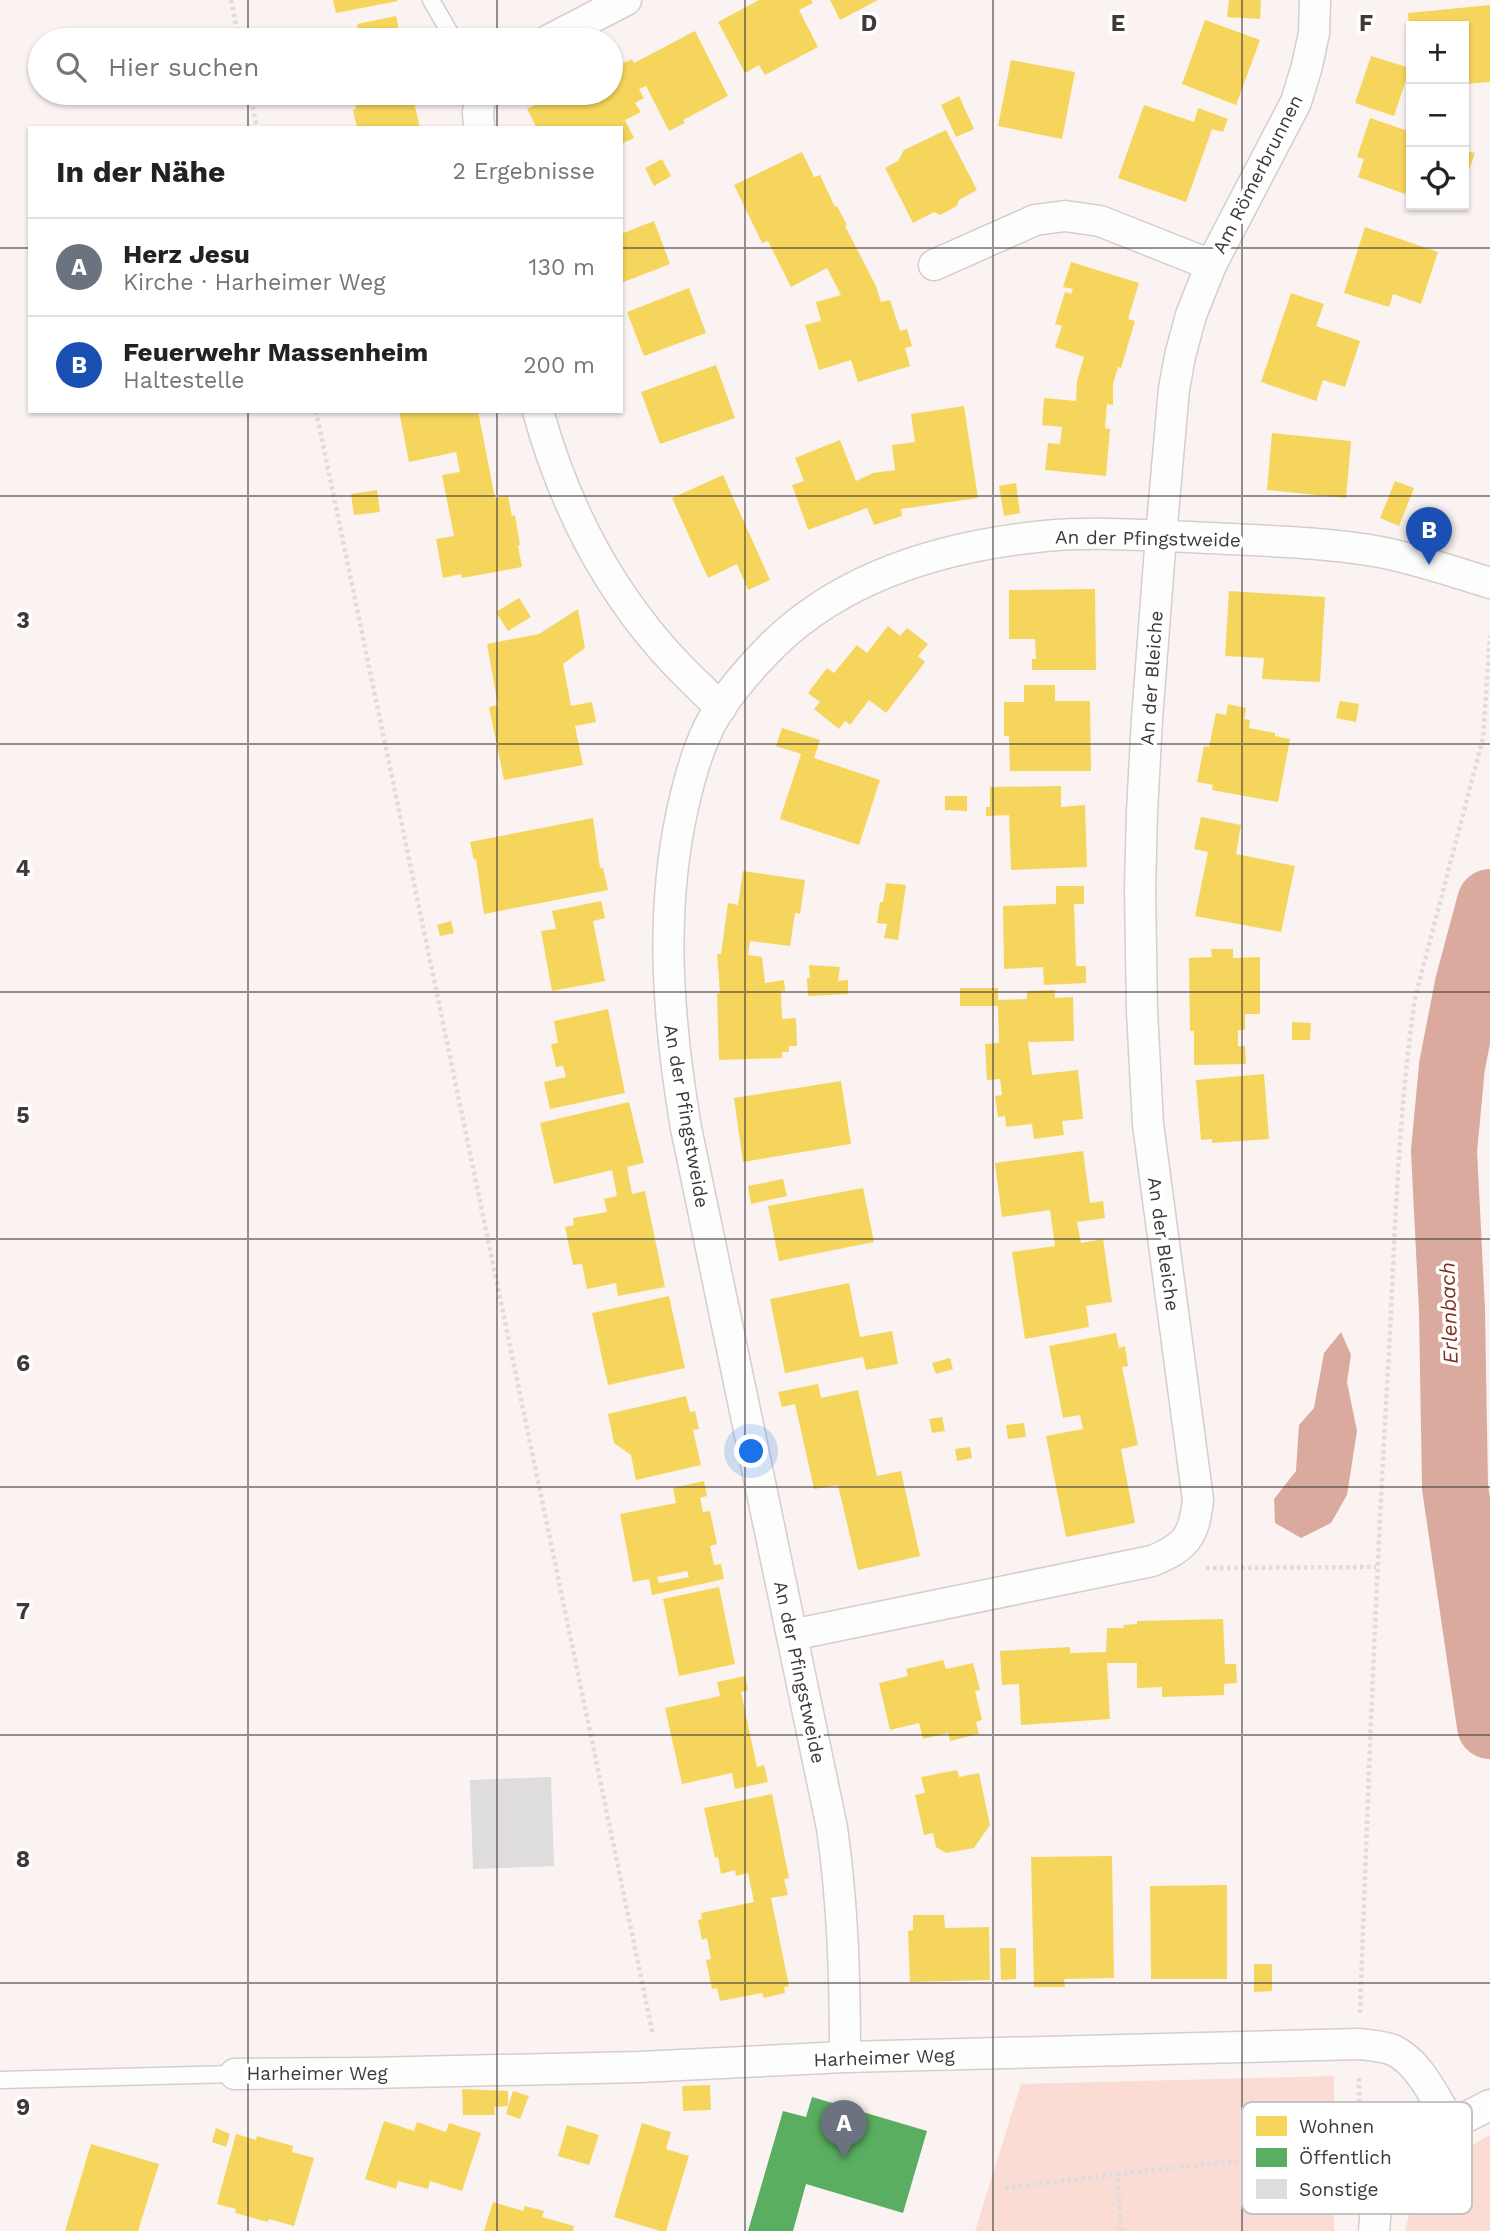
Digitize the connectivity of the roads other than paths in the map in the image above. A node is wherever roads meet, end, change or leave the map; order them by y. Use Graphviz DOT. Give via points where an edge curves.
graph roads {
  1 [pos="431,0"];
  2 [pos="626,0"];
  3 [pos="1315,0"];
  4 [pos="447,28"];
  5 [pos="572,28"];
  6 [pos="479,105"];
  7 [pos="479,126"];
  8 [pos="934,265"];
  9 [pos="1211,265"];
  10 [pos="539,413"];
  11 [pos="1161,536"];
  12 [pos="1490,583"];
  13 [pos="721,708"];
  14 [pos="792,1635"];
  15 [pos="845,2057"];
  16 [pos="235,2074"];
  17 [pos="0,2080"];
  18 [pos="1437,2102"];
  19 [pos="1490,2105"];
  20 [pos="1472,2114"];
  1 -- 4 [label="lane"];
  2 -- 5 [label="street"];
  3 -- 9 [label="street, Am Römerbrunnen" via="1312,44 1296,102"];
  6 -- 7 [label="street"];
  8 -- 9 [label="street, Am Römerbrunnen" via="1035,220 1065,216 1100,221"];
  9 -- 11 [label="street, Am Römerbrunnen" via="1180,356"];
  10 -- 13 [label="street" via="563,488 588,542 661,647"];
  11 -- 12 [label="street, An der Pfingstweide" via="1382,552"];
  11 -- 13 [label="street, An der Pfingstweide" via="1047,536 1002,542 939,555 873,578 814,610 791,629 750,669"];
  11 -- 14 [label="street, An der Bleiche" via="1145,759 1142,1011 1148,1124 1198,1500 1196,1523 1173,1552 1152,1561"];
  13 -- 14 [label="street, An der Pfingstweide" via="696,758 677,834 668,919 670,1013 686,1128"];
  14 -- 15 [label="street, An der Pfingstweide" via="837,1862"];
  15 -- 16 [label="street, Harheimer Weg" via="660,2066"];
  15 -- 18 [label="street, Harheimer Weg" via="1359,2044 1394,2051 1407,2060"];
  16 -- 17 [label="lane"];
  19 -- 20 [label="street"];
}
